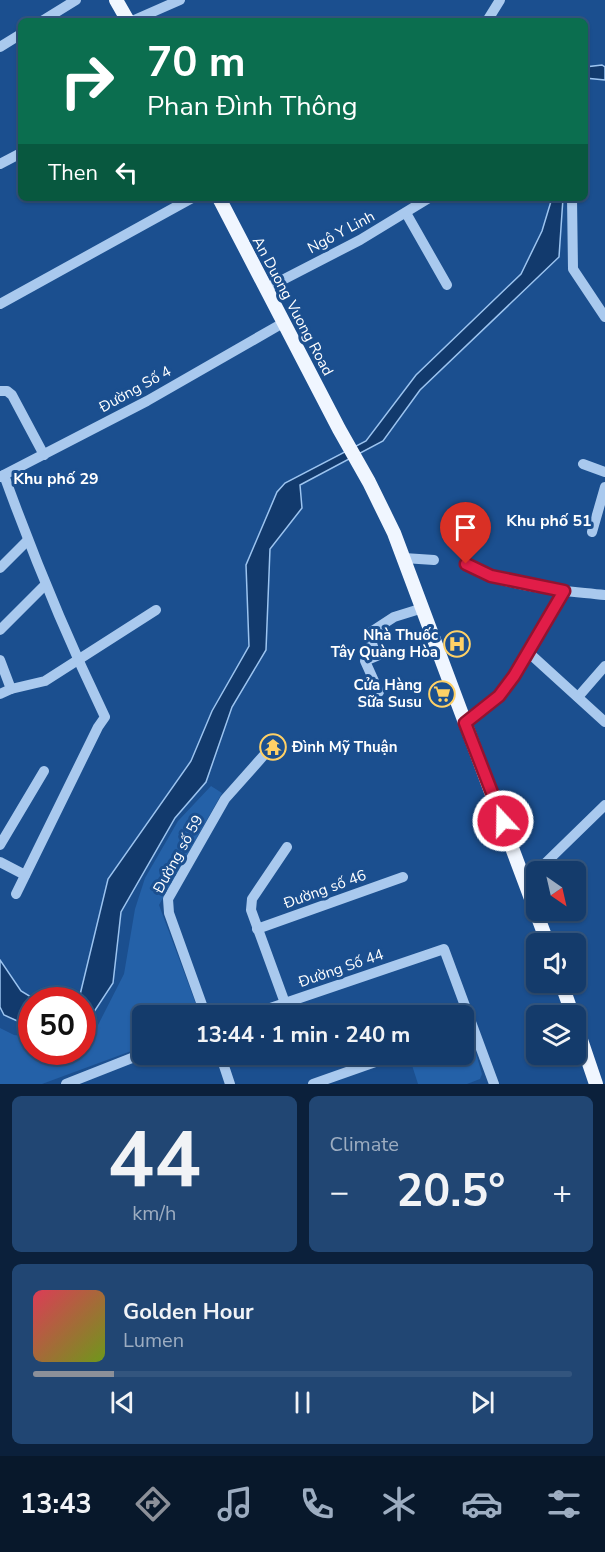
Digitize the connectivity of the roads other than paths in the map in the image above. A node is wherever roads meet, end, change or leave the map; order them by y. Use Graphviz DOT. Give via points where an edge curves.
graph roads {
  1 [pos="76,0"];
  2 [pos="116,0"];
  3 [pos="180,0"];
  4 [pos="500,0"];
  5 [pos="47,18"];
  6 [pos="128,18"];
  7 [pos="137,18"];
  8 [pos="489,18"];
  9 [pos="18,36"];
  10 [pos="0,47"];
  11 [pos="18,155"];
  12 [pos="0,164"];
  13 [pos="187,201"];
  14 [pos="221,201"];
  15 [pos="424,201"];
  16 [pos="572,201"];
  17 [pos="406,213"];
  18 [pos="447,285"];
  19 [pos="265,289"];
  20 [pos="0,304"];
  21 [pos="605,317"];
  22 [pos="283,323"];
  23 [pos="0,391"];
  24 [pos="44,455"];
  25 [pos="583,464"];
  26 [pos="605,472"];
  27 [pos="2,476"];
  28 [pos="605,487"];
  29 [pos="592,532"];
  30 [pos="28,540"];
  31 [pos="404,558"];
  32 [pos="434,560"];
  33 [pos="466,564"];
  34 [pos="0,567"];
  35 [pos="45,585"];
  36 [pos="564,591"];
  37 [pos="605,595"];
  38 [pos="423,608"];
  39 [pos="156,610"];
  40 [pos="0,630"];
  41 [pos="528,652"];
  42 [pos="0,660"];
  43 [pos="78,661"];
  44 [pos="605,666"];
  45 [pos="11,689"];
  46 [pos="379,692"];
  47 [pos="0,694"];
  48 [pos="578,697"];
  49 [pos="605,722"];
  50 [pos="465,723"];
  51 [pos="265,753"];
  52 [pos="44,771"];
  53 [pos="605,805"];
  54 [pos="0,845"];
  55 [pos="287,847"];
  56 [pos="548,861"];
  57 [pos="0,862"];
  58 [pos="25,875"];
  59 [pos="403,877"];
  60 [pos="526,882"];
  61 [pos="16,894"];
  62 [pos="257,929"];
  63 [pos="285,1003"];
  64 [pos="202,1005"];
  65 [pos="279,1005"];
  66 [pos="461,1005"];
  67 [pos="474,1045"];
  68 [pos="586,1054"];
  69 [pos="132,1058"];
  70 [pos="224,1065"];
  71 [pos="367,1065"];
  72 [pos="489,1083"];
  73 [pos="66,1084"];
  74 [pos="230,1084"];
  75 [pos="313,1084"];
  76 [pos="596,1084"];
  1 -- 5 [label="street"];
  2 -- 6 [label="main road"];
  3 -- 7 [label="street"];
  4 -- 8 [label="street"];
  9 -- 10 [label="street"];
  11 -- 12 [label="street"];
  13 -- 20 [label="street"];
  14 -- 19 [label="main road, An Duong Vuong Road"];
  15 -- 17 [label="street, Ngô Y Linh"];
  16 -- 21 [label="street" via="573,268"];
  17 -- 18 [label="street"];
  17 -- 19 [label="street, Ngô Y Linh"];
  19 -- 22 [label="main road, An Duong Vuong Road"];
  22 -- 24 [label="street, Đường Số 4"];
  22 -- 31 [label="main road, An Duong Vuong Road" via="369,482"];
  23 -- 24 [label="street" via="12,395"];
  24 -- 27 [label="street, Đường Số 4"];
  25 -- 26 [label="street"];
  27 -- 30 [label="street"];
  28 -- 29 [label="street"];
  30 -- 34 [label="street"];
  30 -- 35 [label="street"];
  31 -- 32 [label="street"];
  31 -- 38 [label="main road, An Duong Vuong Road"];
  33 -- 36 [label="street" via="491,576"];
  35 -- 40 [label="street"];
  35 -- 43 [label="street"];
  36 -- 37 [label="street"];
  36 -- 41 [label="street"];
  38 -- 46 [label="street" via="394,617 368,634 377,656 365,661"];
  38 -- 50 [label="main road, An Duong Vuong Road"];
  39 -- 43 [label="street"];
  41 -- 48 [label="street"];
  41 -- 50 [label="street" via="499,696"];
  42 -- 45 [label="street"];
  43 -- 45 [label="street" via="45,681"];
  43 -- 58 [label="street" via="105,717"];
  44 -- 48 [label="street"];
  45 -- 47 [label="street"];
  48 -- 49 [label="street"];
  50 -- 60 [label="main road, An Duong Vuong Road"];
  51 -- 64 [label="street, Đường số 59" via="225,799 168,898 169,913"];
  52 -- 54 [label="street"];
  53 -- 56 [label="street"];
  55 -- 62 [label="street" via="252,899"];
  57 -- 58 [label="street"];
  58 -- 61 [label="street"];
  59 -- 62 [label="street, Đường số 46"];
  62 -- 63 [label="street"];
  63 -- 65 [label="street, Đường Số 44"];
  63 -- 66 [label="street, Đường Số 44" via="444,949"];
  67 -- 72 [label="street"];
  68 -- 76 [label="main road"];
  69 -- 73 [label="street"];
  70 -- 74 [label="street"];
  71 -- 75 [label="street"];
}
